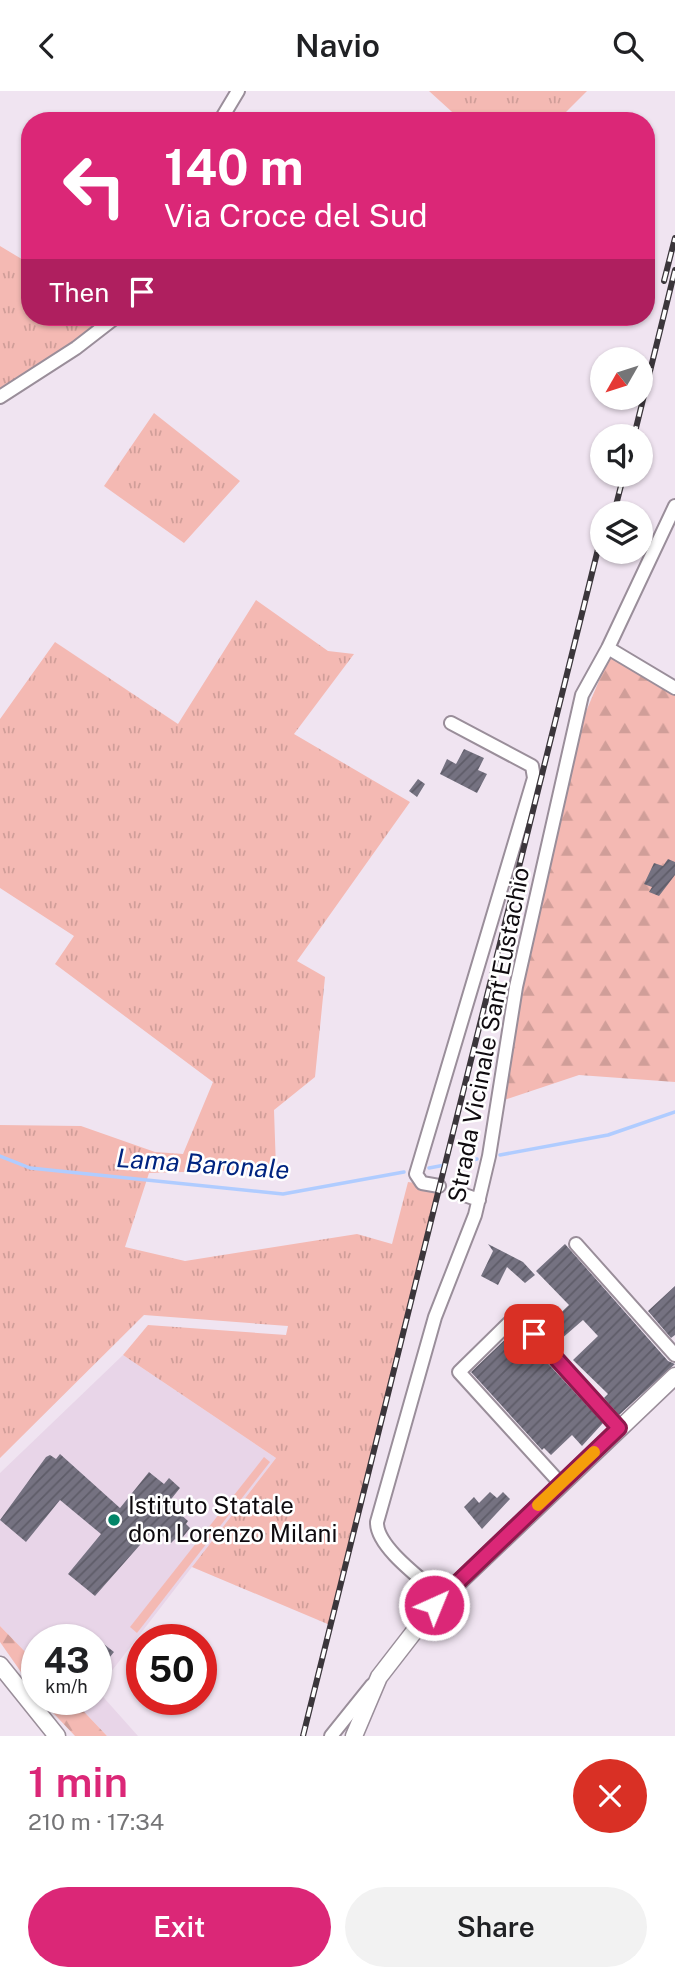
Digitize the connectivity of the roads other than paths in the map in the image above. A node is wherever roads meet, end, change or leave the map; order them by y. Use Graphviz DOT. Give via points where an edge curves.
graph roads {
  1 [pos="238,91"];
  2 [pos="225,112"];
  3 [pos="104,326"];
  4 [pos="0,397"];
  5 [pos="675,506"];
  6 [pos="608,649"];
  7 [pos="675,688"];
  8 [pos="451,723"];
  9 [pos="439,1187"];
  10 [pos="456,1192"];
  11 [pos="479,1200"];
  12 [pos="576,1244"];
  13 [pos="675,1355"];
  14 [pos="675,1376"];
  15 [pos="619,1428"];
  16 [pos="560,1483"];
  17 [pos="442,1597"];
  18 [pos="0,1665"];
  19 [pos="379,1677"];
  20 [pos="57,1736"];
  21 [pos="331,1736"];
  22 [pos="354,1736"];
  1 -- 2 [label="street"];
  3 -- 4 [label="street"];
  5 -- 6 [label="street, Strada Vicinale Sant'Eustachio"];
  6 -- 7 [label="street"];
  6 -- 11 [label="street, Strada Vicinale Sant'Eustachio" via="582,695 516,987"];
  8 -- 9 [label="street" via="531,766 534,778 416,1174 422,1183"];
  10 -- 11 [label="street"];
  11 -- 17 [label="street, Strada Vicinale Sant'Eustachio" via="435,1317 377,1522 385,1544"];
  12 -- 13 [label="street"];
  14 -- 15 [label="main road"];
  15 -- 16 [label="main road"];
  15 -- 16 [label="street" via="517,1315 459,1372"];
  16 -- 17 [label="main road"];
  17 -- 19 [label="main road"];
  18 -- 20 [label="main road"];
  19 -- 21 [label="street"];
  19 -- 22 [label="main road"];
}
